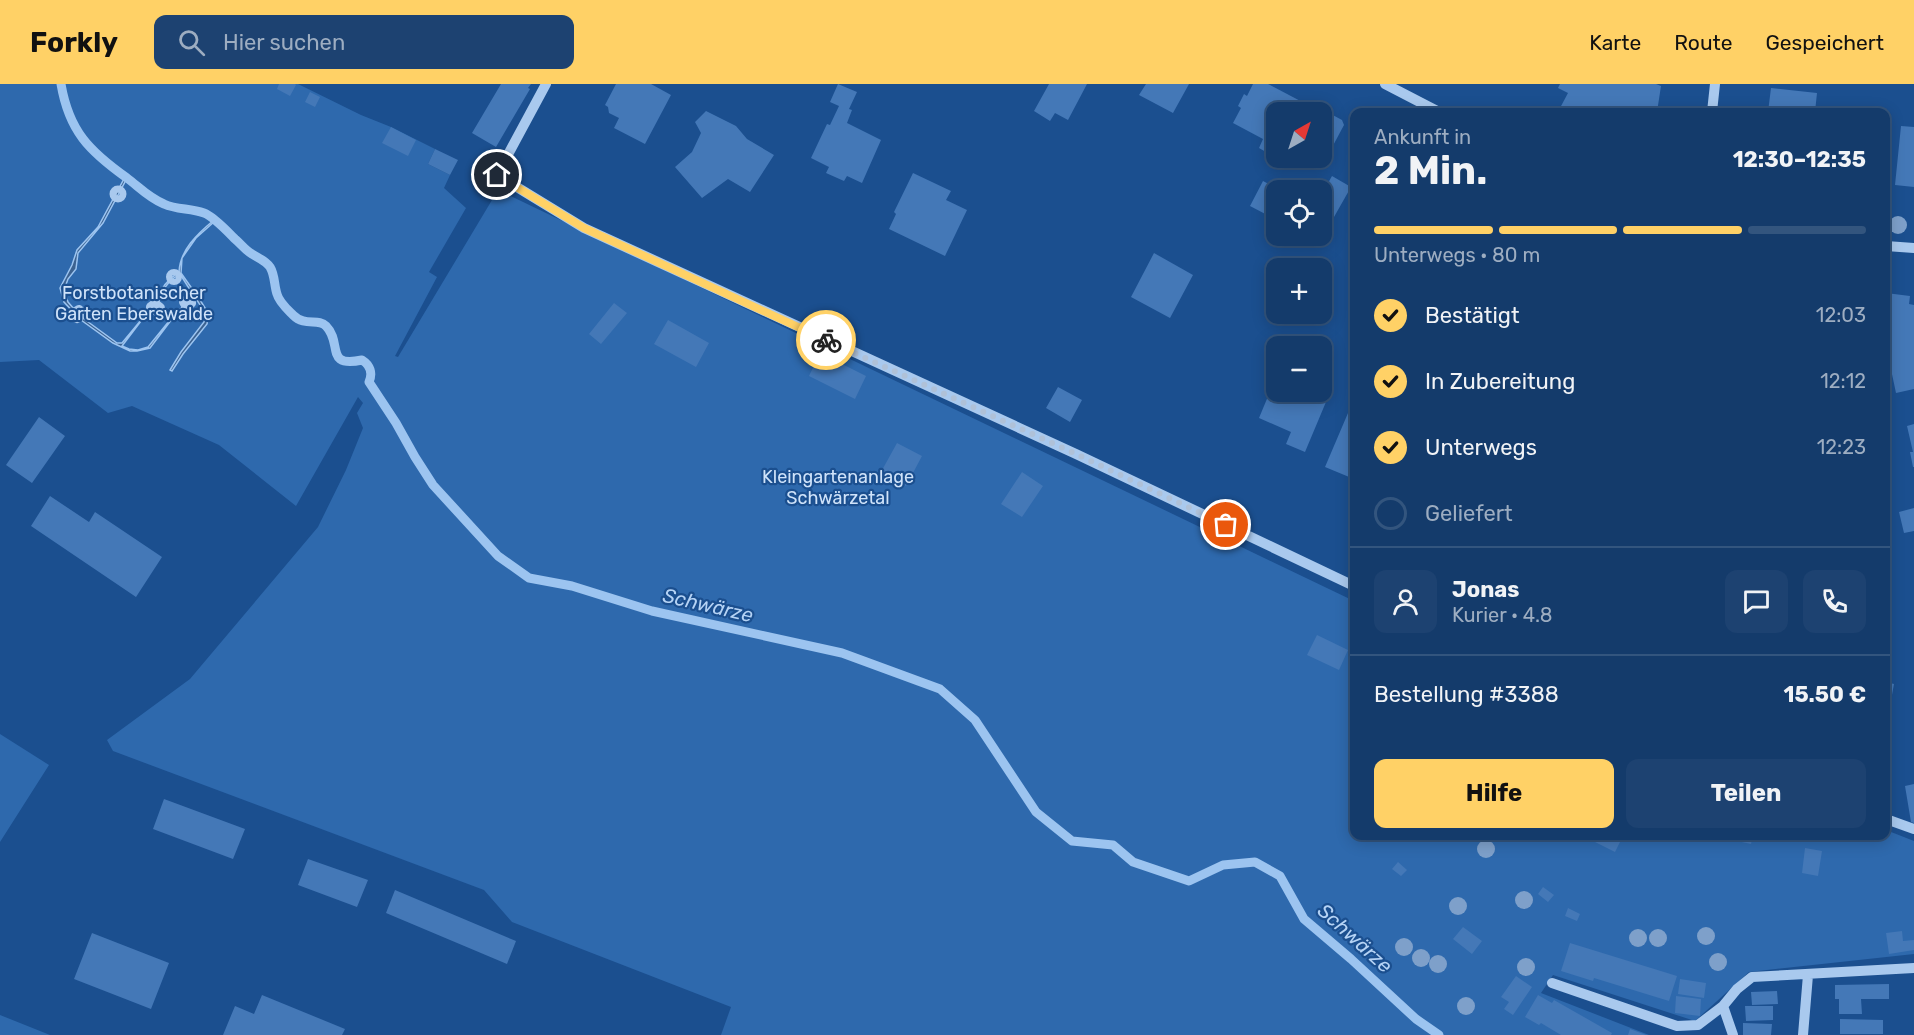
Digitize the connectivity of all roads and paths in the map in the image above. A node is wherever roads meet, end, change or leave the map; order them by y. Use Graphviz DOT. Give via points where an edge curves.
graph roads {
  1 [pos="546,84"];
  2 [pos="1385,84"];
  3 [pos="1715,84"];
  4 [pos="1431,108"];
  5 [pos="1712,108"];
  6 [pos="1890,246"];
  7 [pos="1914,248"];
  8 [pos="1350,584"];
  9 [pos="1890,821"];
  10 [pos="1914,830"];
  11 [pos="1914,968"];
  12 [pos="1808,975"];
  13 [pos="1552,983"];
  14 [pos="1723,1006"];
  15 [pos="1733,1035"];
  16 [pos="1803,1035"];
  1 -- 8 [label="street" via="497,175 584,228"];
  2 -- 4 [label="street"];
  3 -- 5 [label="street"];
  6 -- 7 [label="street"];
  9 -- 10 [label="street"];
  11 -- 12 [label="street"];
  12 -- 14 [label="street" via="1752,977"];
  12 -- 16 [label="street"];
  13 -- 14 [label="street" via="1677,1026 1698,1025"];
  14 -- 15 [label="street"];
}
